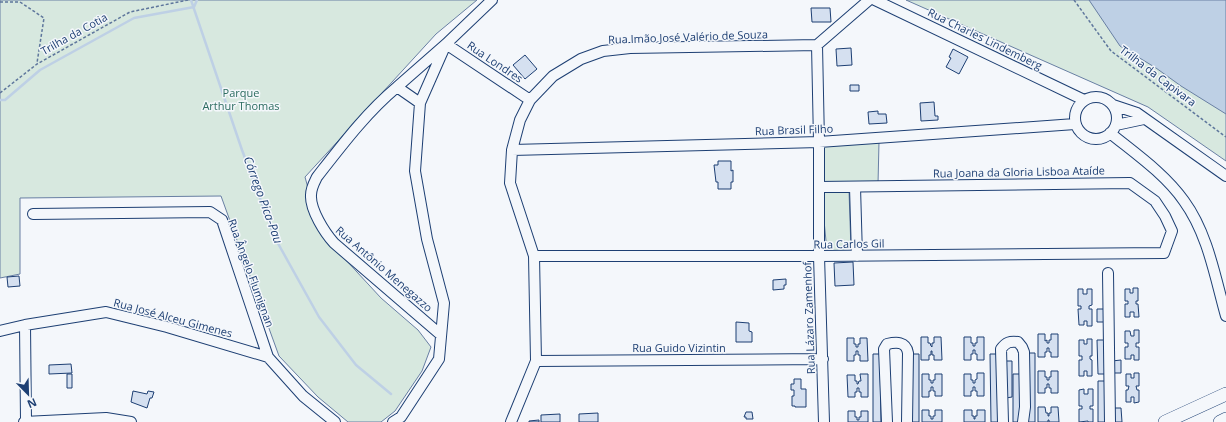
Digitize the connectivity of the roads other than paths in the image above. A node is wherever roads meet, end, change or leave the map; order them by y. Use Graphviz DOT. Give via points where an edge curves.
graph roads {
  1 [pos="492,0"];
  2 [pos="869,0"];
  3 [pos="875,0"];
  4 [pos="446,44"];
  5 [pos="816,45"];
  6 [pos="397,87"];
  7 [pos="530,100"];
  8 [pos="1084,100"];
  9 [pos="420,103"];
  10 [pos="1113,105"];
  11 [pos="1144,119"];
  12 [pos="1075,124"];
  13 [pos="1113,129"];
  14 [pos="819,142"];
  15 [pos="512,150"];
  16 [pos="1226,176"];
  17 [pos="819,187"];
  18 [pos="855,187"];
  19 [pos="33,214"];
  20 [pos="1164,253"];
  21 [pos="534,256"];
  22 [pos="819,256"];
  23 [pos="857,256"];
  24 [pos="1108,273"];
  25 [pos="1226,316"];
  26 [pos="25,325"];
  27 [pos="0,331"];
  28 [pos="441,335"];
  29 [pos="268,357"];
  30 [pos="823,359"];
  31 [pos="536,361"];
  32 [pos="1226,394"];
  33 [pos="1226,419"];
  34 [pos="25,422"];
  35 [pos="131,422"];
  36 [pos="335,422"];
  37 [pos="393,422"];
  38 [pos="511,422"];
  39 [pos="824,422"];
  40 [pos="886,422"];
  41 [pos="907,422"];
  42 [pos="1003,422"];
  43 [pos="1023,422"];
  44 [pos="1110,422"];
  45 [pos="1165,422"];
  46 [pos="1220,422"];
  1 -- 4 [label="street"];
  2 -- 5 [label="street"];
  3 -- 8 [label="street, Rua Charles Lindemberg"];
  4 -- 6 [label="street, Rua Antônio Menegazzo"];
  4 -- 7 [label="street, Rua Londres"];
  4 -- 9 [label="street"];
  5 -- 7 [label="street, Rua Imão José Valério de Souza" via="630,48 603,51 581,59 553,76"];
  5 -- 14 [label="street, Rua Lázaro Zamenhof"];
  6 -- 9 [label="street"];
  6 -- 28 [label="street, Rua Antônio Menegazzo" via="380,100 346,139 317,177 311,196 326,234 334,243"];
  7 -- 15 [label="street, Rua Imão José Valério de Souza" via="520,120"];
  8 -- 10 [label="street" via="1090,97 1103,97"];
  8 -- 12 [label="street" via="1075,111"];
  9 -- 28 [label="street" via="415,171 427,239 444,303"];
  10 -- 11 [label="street" via="1137,113"];
  10 -- 13 [label="street" via="1117,117"];
  11 -- 13 [label="street"];
  11 -- 16 [label="street"];
  12 -- 13 [label="street" via="1083,135 1089,138 1102,138"];
  12 -- 14 [label="street, Rua Brasil Filho"];
  13 -- 25 [label="street" via="1161,174 1184,201 1201,232"];
  14 -- 15 [label="street, Rua Brasil Filho"];
  14 -- 17 [label="street, Rua Lázaro Zamenhof"];
  15 -- 21 [label="street, Rua Imão José Valério de Souza" via="510,183"];
  17 -- 18 [label="street, Rua Joana da Gloria Lisboa Ataíde"];
  17 -- 22 [label="street, Rua Lázaro Zamenhof"];
  18 -- 20 [label="street, Rua Joana da Gloria Lisboa Ataíde" via="1130,183 1155,201 1166,216 1172,231"];
  18 -- 23 [label="street"];
  19 -- 29 [label="street, Rua Ângelo Flumignan" via="210,212 222,220"];
  20 -- 23 [label="street, Rua Carlos Gil"];
  21 -- 22 [label="street, Rua Carlos Gil"];
  21 -- 31 [label="street, Rua Imão José Valério de Souza"];
  22 -- 23 [label="street, Rua Carlos Gil"];
  22 -- 30 [label="street, Rua Lázaro Zamenhof"];
  24 -- 44 [label="street"];
  26 -- 27 [label="street, Rua José Alceu Gimenes"];
  26 -- 29 [label="street, Rua José Alceu Gimenes" via="106,312"];
  26 -- 34 [label="street"];
  28 -- 37 [label="street" via="439,359 401,417"];
  29 -- 36 [label="street, Rua Ângelo Flumignan" via="303,396"];
  30 -- 31 [label="street, Rua Guido Vizintin"];
  30 -- 39 [label="street, Rua Lázaro Zamenhof"];
  31 -- 38 [label="street, Rua Imão José Valério de Souza"];
  32 -- 45 [label="main road"];
  33 -- 46 [label="main road"];
  34 -- 35 [label="street" via="106,418"];
  40 -- 41 [label="street" via="884,348 887,344 897,342 904,344 908,352"];
  42 -- 43 [label="street" via="1001,349 1009,341 1018,342 1024,352"];
}
